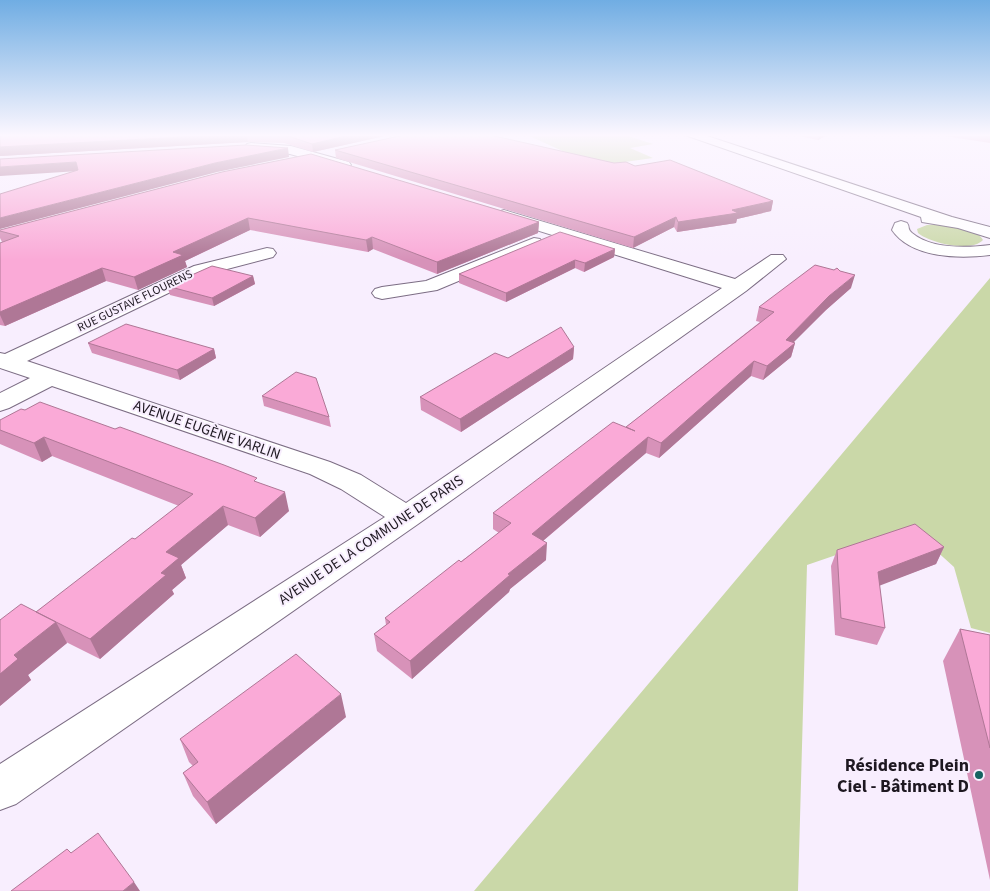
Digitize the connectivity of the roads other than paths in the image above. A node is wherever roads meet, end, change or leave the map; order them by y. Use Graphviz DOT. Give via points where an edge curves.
graph roads {
  1 [pos="799,177"];
  2 [pos="816,177"];
  3 [pos="485,209"];
  4 [pos="946,220"];
  5 [pos="901,226"];
  6 [pos="561,232"];
  7 [pos="990,233"];
  8 [pos="990,250"];
  9 [pos="956,251"];
  10 [pos="267,253"];
  11 [pos="777,259"];
  12 [pos="990,262"];
  13 [pos="739,287"];
  14 [pos="382,293"];
  15 [pos="4,361"];
  16 [pos="50,377"];
  17 [pos="0,403"];
  18 [pos="407,517"];
  19 [pos="0,789"];
  1 -- 5 [label="street" via="876,208"];
  2 -- 4 [label="street"];
  3 -- 6 [label="street"];
  4 -- 5 [label="street" via="919,220"];
  4 -- 7 [label="street"];
  5 -- 9 [label="street" via="902,233 912,240"];
  6 -- 13 [label="street"];
  6 -- 14 [label="street" via="430,286"];
  8 -- 9 [label="street"];
  9 -- 12 [label="street"];
  10 -- 15 [label="street, RUE GUSTAVE FLOURENS" via="201,270"];
  11 -- 13 [label="street, AVENUE DE LA COMMUNE DE PARIS"];
  13 -- 18 [label="street, AVENUE DE LA COMMUNE DE PARIS"];
  15 -- 16 [label="street, AVENUE EUGÈNE VARLIN"];
  16 -- 17 [label="street"];
  16 -- 18 [label="street, AVENUE EUGÈNE VARLIN" via="320,468 351,482"];
  18 -- 19 [label="street, AVENUE DE LA COMMUNE DE PARIS"];
}
